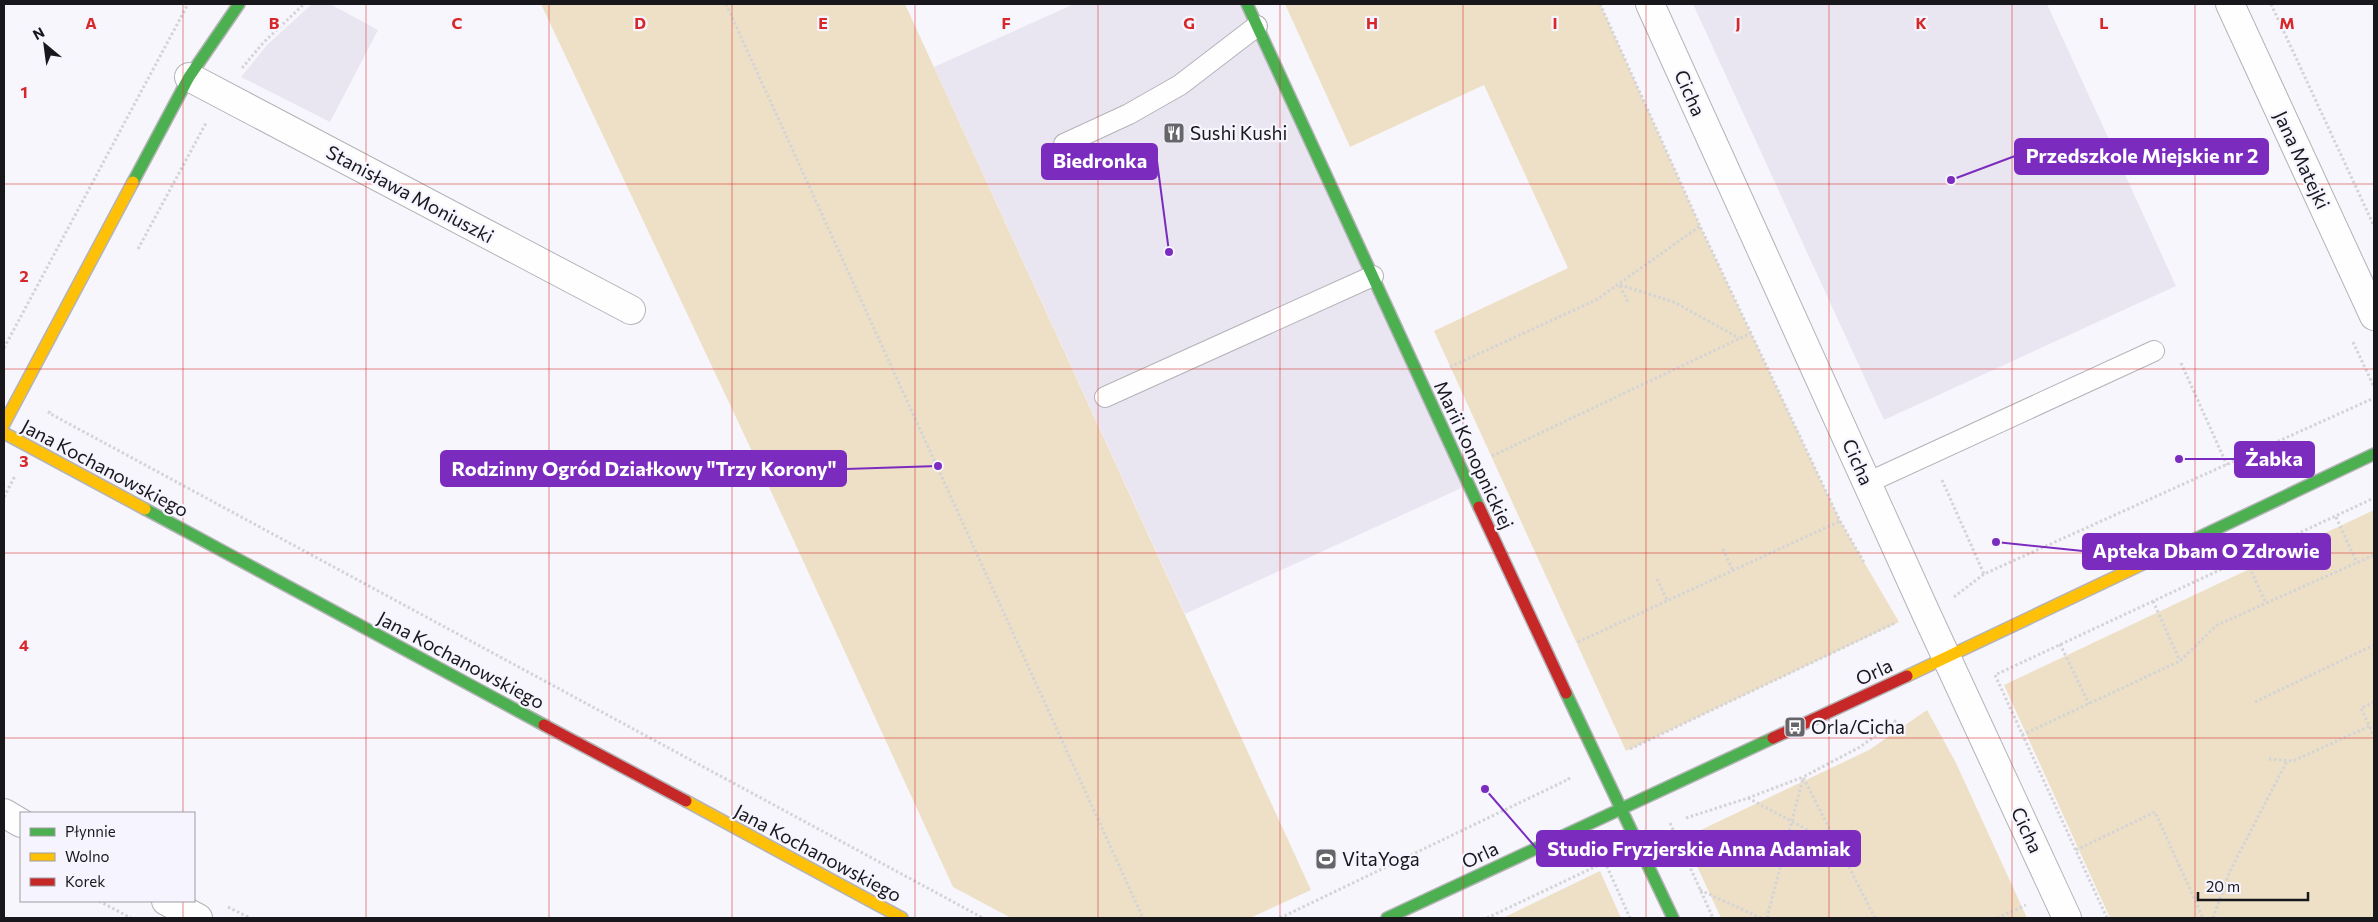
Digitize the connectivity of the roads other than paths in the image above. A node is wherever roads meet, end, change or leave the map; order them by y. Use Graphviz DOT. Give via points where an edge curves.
graph roads {
  1 [pos="239,4"];
  2 [pos="1247,4"];
  3 [pos="1650,4"];
  4 [pos="2230,4"];
  5 [pos="1257,26"];
  6 [pos="189,77"];
  7 [pos="1064,144"];
  8 [pos="1372,276"];
  9 [pos="631,310"];
  10 [pos="2374,316"];
  11 [pos="2154,351"];
  12 [pos="1105,397"];
  13 [pos="4,424"];
  14 [pos="4,433"];
  15 [pos="2374,454"];
  16 [pos="1867,483"];
  17 [pos="1948,658"];
  18 [pos="1622,808"];
  19 [pos="4,813"];
  20 [pos="20,822"];
  21 [pos="168,902"];
  22 [pos="198,918"];
  23 [pos="902,918"];
  24 [pos="1387,918"];
  25 [pos="1672,918"];
  26 [pos="2067,918"];
  1 -- 6 [label="street"];
  2 -- 5 [label="street, Marii Konopnickiej"];
  3 -- 16 [label="street, Cicha"];
  4 -- 10 [label="street, Jana Matejki"];
  5 -- 7 [label="lane" via="1180,86"];
  5 -- 8 [label="street, Marii Konopnickiej"];
  6 -- 9 [label="street, Stanisława Moniuszki"];
  6 -- 13 [label="street"];
  8 -- 12 [label="lane"];
  8 -- 18 [label="street, Marii Konopnickiej"];
  11 -- 16 [label="lane"];
  14 -- 23 [label="street, Jana Kochanowskiego"];
  15 -- 17 [label="street, Orla"];
  16 -- 17 [label="street, Cicha"];
  17 -- 18 [label="street, Orla"];
  17 -- 26 [label="street, Cicha"];
  18 -- 24 [label="street, Orla"];
  18 -- 25 [label="street, Marii Konopnickiej"];
  19 -- 20 [label="street"];
  21 -- 22 [label="street"];
}
